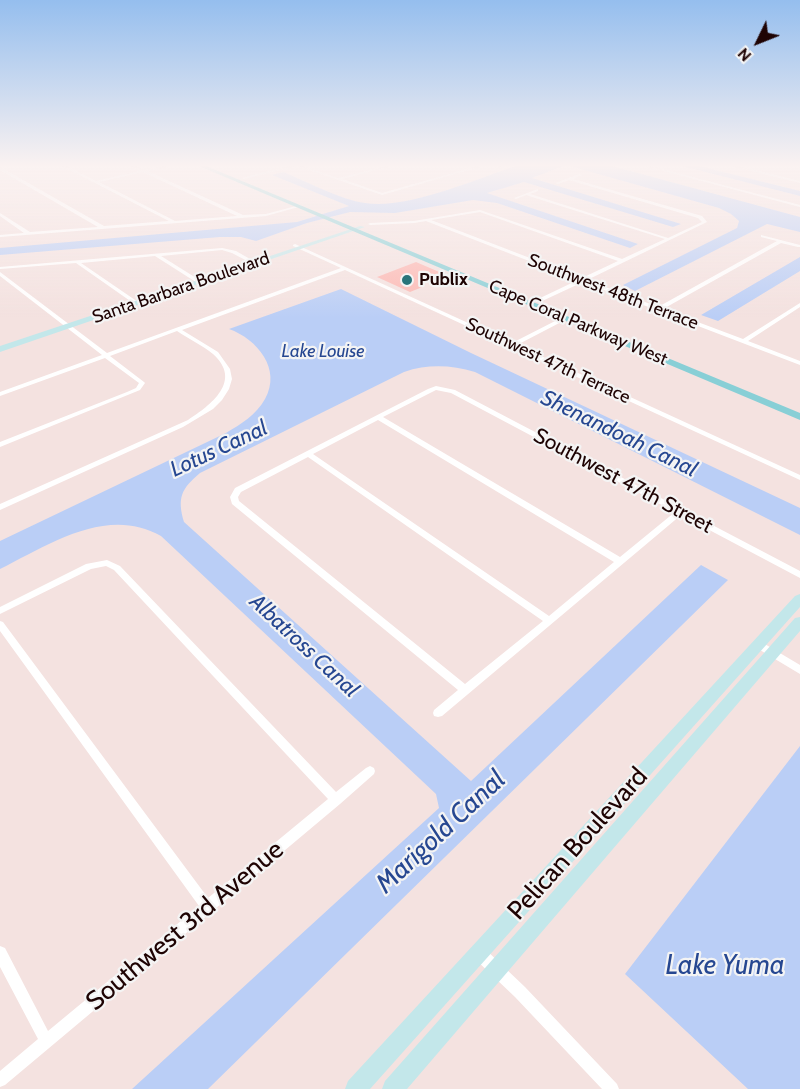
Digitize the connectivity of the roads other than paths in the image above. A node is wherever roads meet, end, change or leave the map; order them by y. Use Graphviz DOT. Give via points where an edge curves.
graph roads {
  1 [pos="4,217"];
  2 [pos="84,217"];
  3 [pos="164,217"];
  4 [pos="243,217"];
  5 [pos="327,217"];
  6 [pos="328,217"];
  7 [pos="443,217"];
  8 [pos="498,217"];
  9 [pos="598,217"];
  10 [pos="695,217"];
  11 [pos="426,220"];
  12 [pos="174,222"];
  13 [pos="359,227"];
  14 [pos="103,228"];
  15 [pos="342,230"];
  16 [pos="30,234"];
  17 [pos="0,236"];
  18 [pos="763,236"];
  19 [pos="668,239"];
  20 [pos="781,241"];
  21 [pos="298,246"];
  22 [pos="798,246"];
  23 [pos="155,254"];
  24 [pos="420,257"];
  25 [pos="76,261"];
  26 [pos="622,261"];
  27 [pos="252,262"];
  28 [pos="0,268"];
  29 [pos="345,268"];
  30 [pos="469,272"];
  31 [pos="0,274"];
  32 [pos="583,280"];
  33 [pos="196,281"];
  34 [pos="485,284"];
  35 [pos="538,301"];
  36 [pos="134,302"];
  37 [pos="800,305"];
  38 [pos="658,309"];
  39 [pos="565,318"];
  40 [pos="66,324"];
  41 [pos="177,329"];
  42 [pos="627,338"];
  43 [pos="744,342"];
  44 [pos="0,344"];
  45 [pos="512,345"];
  46 [pos="0,349"];
  47 [pos="107,355"];
  48 [pos="800,363"];
  49 [pos="445,388"];
  50 [pos="0,394"];
  51 [pos="800,410"];
  52 [pos="378,417"];
  53 [pos="800,417"];
  54 [pos="0,445"];
  55 [pos="307,453"];
  56 [pos="800,478"];
  57 [pos="0,507"];
  58 [pos="680,512"];
  59 [pos="621,562"];
  60 [pos="800,575"];
  61 [pos="800,599"];
  62 [pos="0,611"];
  63 [pos="550,621"];
  64 [pos="800,622"];
  65 [pos="0,624"];
  66 [pos="766,649"];
  67 [pos="800,670"];
  68 [pos="465,690"];
  69 [pos="438,713"];
  70 [pos="370,771"];
  71 [pos="336,800"];
  72 [pos="207,907"];
  73 [pos="0,953"];
  74 [pos="479,953"];
  75 [pos="498,970"];
  76 [pos="46,1041"];
  77 [pos="0,1080"];
  78 [pos="356,1089"];
  79 [pos="393,1089"];
  80 [pos="612,1089"];
  1 -- 16 [label="street"];
  2 -- 14 [label="street"];
  3 -- 12 [label="street"];
  4 -- 12 [label="street"];
  5 -- 15 [label="main road" via="344,227"];
  6 -- 13 [label="main road"];
  7 -- 11 [label="street"];
  8 -- 26 [label="street"];
  9 -- 19 [label="street"];
  10 -- 19 [label="street" via="705,220"];
  11 -- 13 [label="street"];
  11 -- 32 [label="street, Southwest 48th Terrace"];
  12 -- 14 [label="street"];
  13 -- 15 [label="street, Santa Barbara Boulevard"];
  13 -- 21 [label="street, Santa Barbara Boulevard"];
  13 -- 24 [label="main road, Cape Coral Parkway West"];
  13 -- 30 [label="main road, Cape Coral Parkway West"];
  14 -- 16 [label="street"];
  15 -- 21 [label="street, Santa Barbara Boulevard"];
  16 -- 17 [label="street"];
  18 -- 20 [label="street"];
  19 -- 26 [label="street"];
  20 -- 22 [label="street"];
  20 -- 38 [label="street"];
  21 -- 27 [label="street, Santa Barbara Boulevard"];
  21 -- 29 [label="street, Southwest 47th Terrace"];
  23 -- 25 [label="street"];
  23 -- 27 [label="street" via="227,249"];
  23 -- 33 [label="street"];
  24 -- 30 [label="main road"];
  24 -- 34 [label="main road, Cape Coral Parkway West"];
  25 -- 28 [label="street"];
  25 -- 36 [label="street"];
  26 -- 32 [label="street"];
  27 -- 33 [label="street, Santa Barbara Boulevard"];
  29 -- 41 [label="street"];
  29 -- 45 [label="street, Southwest 47th Terrace"];
  30 -- 35 [label="main road, Cape Coral Parkway West"];
  31 -- 40 [label="street"];
  32 -- 35 [label="street"];
  32 -- 38 [label="street, Southwest 48th Terrace"];
  33 -- 36 [label="street, Santa Barbara Boulevard"];
  34 -- 35 [label="main road"];
  34 -- 39 [label="main road, Cape Coral Parkway West"];
  35 -- 42 [label="main road, Cape Coral Parkway West"];
  36 -- 40 [label="street, Santa Barbara Boulevard"];
  37 -- 43 [label="street"];
  38 -- 43 [label="street, Southwest 48th Terrace"];
  39 -- 42 [label="main road"];
  39 -- 45 [label="street"];
  39 -- 53 [label="main road, Cape Coral Parkway West"];
  40 -- 44 [label="street, Santa Barbara Boulevard"];
  40 -- 46 [label="street, Santa Barbara Boulevard"];
  40 -- 47 [label="street"];
  41 -- 47 [label="street"];
  41 -- 57 [label="street" via="219,357 228,371 227,386 213,406 189,422"];
  42 -- 51 [label="main road, Cape Coral Parkway West"];
  43 -- 48 [label="street, Southwest 48th Terrace"];
  45 -- 56 [label="street, Southwest 47th Terrace"];
  47 -- 50 [label="street"];
  47 -- 54 [label="street" via="140,380 142,386"];
  49 -- 52 [label="street" via="430,390"];
  49 -- 58 [label="street, Southwest 47th Street"];
  52 -- 55 [label="street"];
  52 -- 59 [label="street"];
  55 -- 63 [label="street"];
  55 -- 68 [label="street" via="245,485 234,497 235,502"];
  58 -- 59 [label="street"];
  58 -- 60 [label="street, Southwest 47th Street"];
  59 -- 63 [label="street"];
  61 -- 66 [label="street, Pelican Boulevard"];
  62 -- 71 [label="street" via="89,566 107,563 117,568"];
  63 -- 68 [label="street"];
  64 -- 66 [label="street, Pelican Boulevard"];
  65 -- 72 [label="street"];
  66 -- 67 [label="street"];
  66 -- 74 [label="street, Pelican Boulevard"];
  66 -- 75 [label="street, Pelican Boulevard"];
  68 -- 69 [label="street"];
  70 -- 71 [label="street, Southwest 3rd Avenue"];
  71 -- 72 [label="street, Southwest 3rd Avenue"];
  72 -- 76 [label="street, Southwest 3rd Avenue"];
  73 -- 76 [label="street"];
  74 -- 75 [label="street"];
  74 -- 78 [label="street, Pelican Boulevard"];
  75 -- 79 [label="street, Pelican Boulevard"];
  75 -- 80 [label="street"];
  76 -- 77 [label="street, Southwest 3rd Avenue"];
}
